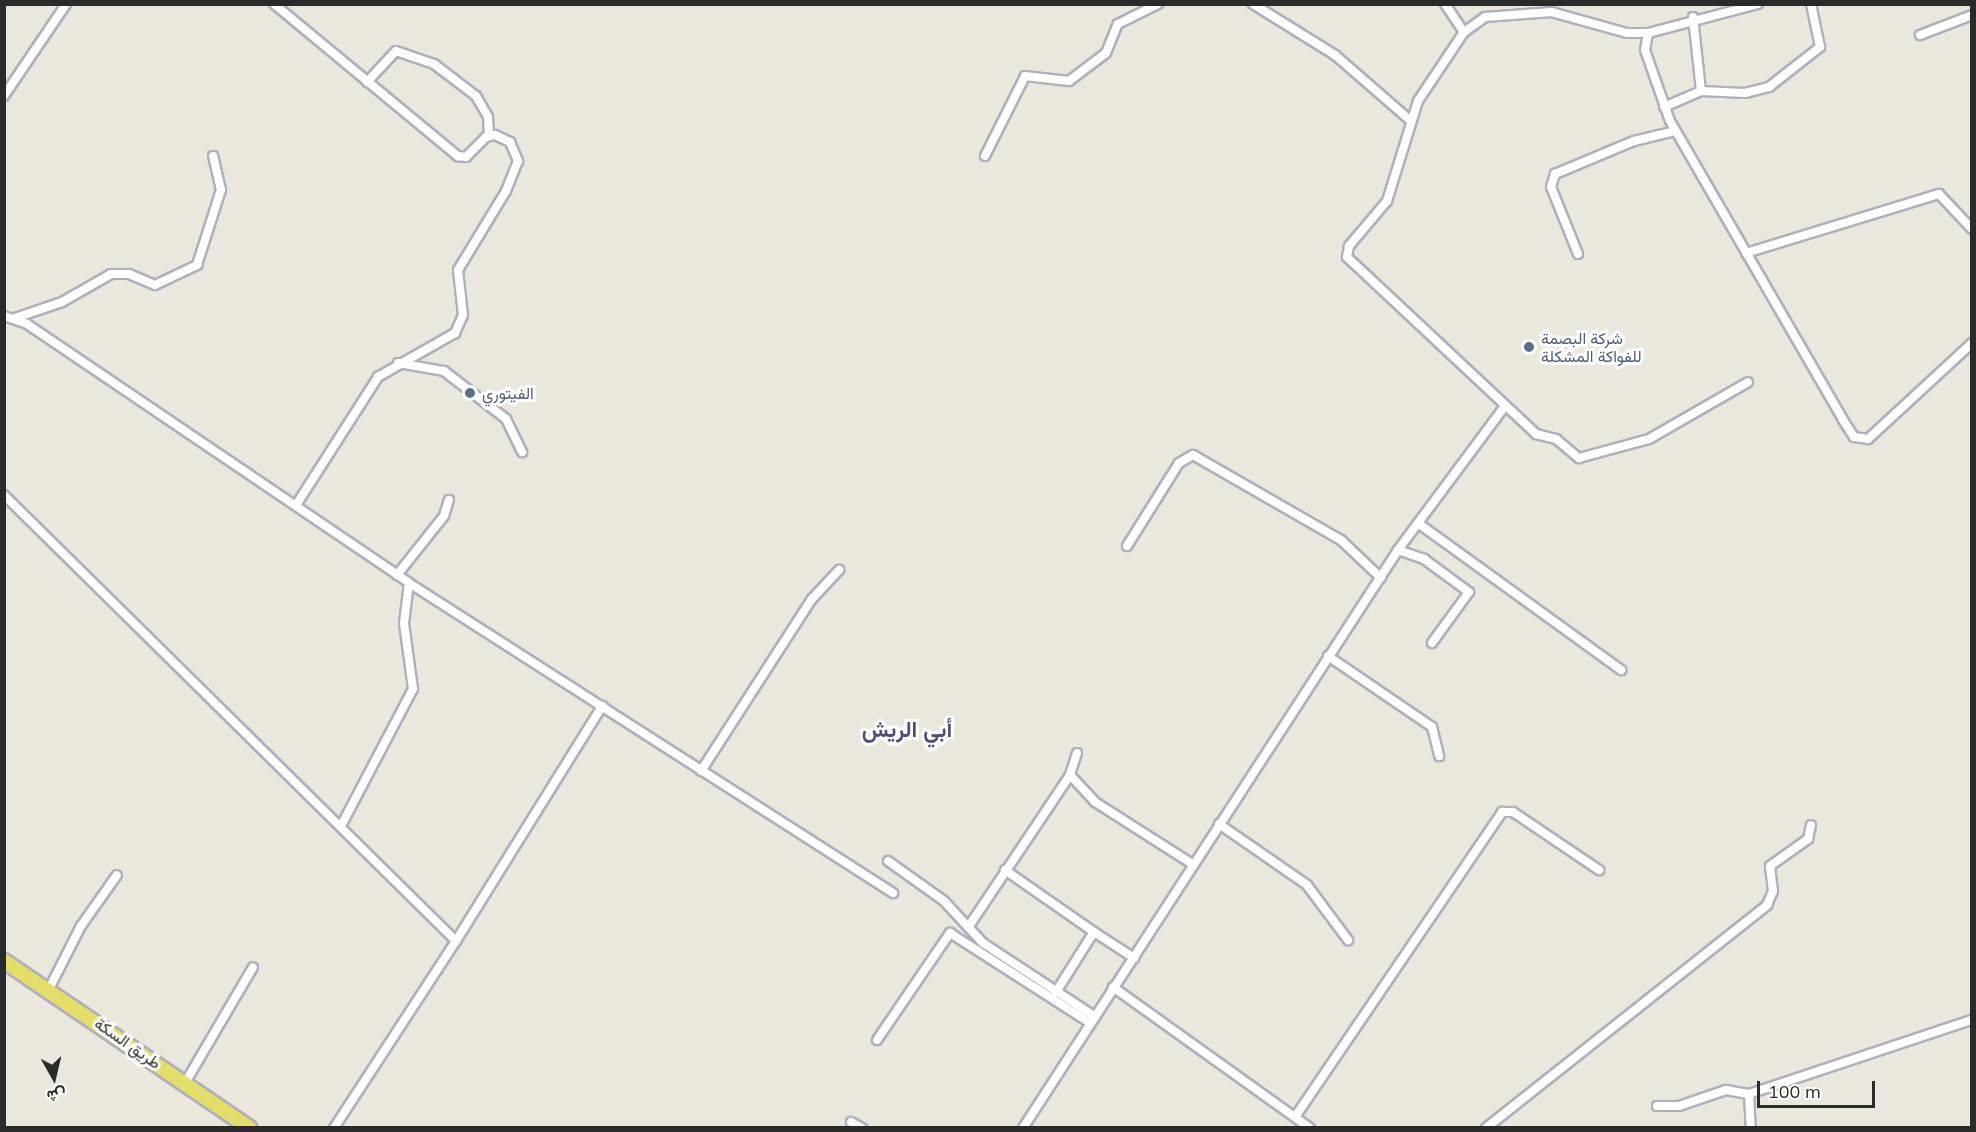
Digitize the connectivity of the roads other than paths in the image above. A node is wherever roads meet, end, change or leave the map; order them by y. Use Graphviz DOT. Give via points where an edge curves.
graph roads {
  1 [pos="66,4"];
  2 [pos="274,4"];
  3 [pos="1158,4"];
  4 [pos="1253,4"];
  5 [pos="1445,4"];
  6 [pos="1758,4"];
  7 [pos="1811,4"];
  8 [pos="1971,15"];
  9 [pos="1694,17"];
  10 [pos="1464,32"];
  11 [pos="1648,33"];
  12 [pos="1920,35"];
  13 [pos="367,82"];
  14 [pos="1701,91"];
  15 [pos="4,96"];
  16 [pos="1664,107"];
  17 [pos="1411,121"];
  18 [pos="1675,131"];
  19 [pos="489,136"];
  20 [pos="213,156"];
  21 [pos="985,156"];
  22 [pos="1971,229"];
  23 [pos="1746,253"];
  24 [pos="1578,254"];
  25 [pos="4,316"];
  26 [pos="15,318"];
  27 [pos="1971,343"];
  28 [pos="398,363"];
  29 [pos="1748,382"];
  30 [pos="1505,406"];
  31 [pos="522,452"];
  32 [pos="4,495"];
  33 [pos="449,500"];
  34 [pos="296,506"];
  35 [pos="1418,524"];
  36 [pos="1127,546"];
  37 [pos="1398,550"];
  38 [pos="839,570"];
  39 [pos="397,575"];
  40 [pos="1381,578"];
  41 [pos="409,583"];
  42 [pos="1432,643"];
  43 [pos="1328,656"];
  44 [pos="1621,670"];
  45 [pos="602,706"];
  46 [pos="1077,753"];
  47 [pos="1439,756"];
  48 [pos="701,771"];
  49 [pos="1070,775"];
  50 [pos="1219,824"];
  51 [pos="1811,825"];
  52 [pos="341,826"];
  53 [pos="888,861"];
  54 [pos="1194,865"];
  55 [pos="1005,870"];
  56 [pos="1599,870"];
  57 [pos="117,875"];
  58 [pos="893,893"];
  59 [pos="969,926"];
  60 [pos="1094,932"];
  61 [pos="1348,940"];
  62 [pos="456,941"];
  63 [pos="1134,958"];
  64 [pos="4,961"];
  65 [pos="253,967"];
  66 [pos="1113,987"];
  67 [pos="49,988"];
  68 [pos="1056,992"];
  69 [pos="1092,1019"];
  70 [pos="1971,1020"];
  71 [pos="876,1040"];
  72 [pos="185,1083"];
  73 [pos="1749,1094"];
  74 [pos="1657,1106"];
  75 [pos="1295,1117"];
  76 [pos="851,1122"];
  77 [pos="250,1128"];
  78 [pos="334,1128"];
  79 [pos="862,1128"];
  80 [pos="1023,1128"];
  81 [pos="1310,1128"];
  82 [pos="1486,1128"];
  83 [pos="1751,1128"];
  1 -- 15 [label="street"];
  2 -- 13 [label="street"];
  3 -- 21 [label="street" via="1119,24 1106,53 1070,81 1025,76"];
  4 -- 17 [label="street" via="1335,55"];
  5 -- 10 [label="street"];
  6 -- 9 [label="street"];
  7 -- 14 [label="street" via="1821,36 1811,59 1769,87 1745,93"];
  8 -- 12 [label="street"];
  9 -- 11 [label="street"];
  9 -- 14 [label="street"];
  10 -- 11 [label="street" via="1485,17 1552,12 1627,33"];
  10 -- 17 [label="street" via="1435,72"];
  11 -- 16 [label="street" via="1645,50"];
  13 -- 19 [label="street" via="458,156 470,155"];
  13 -- 19 [label="street" via="393,52 418,56 477,96 488,117"];
  14 -- 16 [label="street"];
  16 -- 18 [label="street"];
  17 -- 30 [label="street" via="1387,201 1348,246 1347,257"];
  18 -- 23 [label="street"];
  18 -- 24 [label="street" via="1634,141 1555,174 1551,187"];
  19 -- 28 [label="street" via="510,142 518,161 458,270 460,324 447,342 429,344"];
  20 -- 26 [label="street" via="221,190 197,265 155,285 129,274 111,274 62,302"];
  22 -- 23 [label="street" via="1939,194"];
  23 -- 27 [label="street" via="1854,437 1868,439 1894,419"];
  25 -- 26 [label="street"];
  26 -- 34 [label="street"];
  28 -- 31 [label="street" via="444,371 506,419"];
  28 -- 34 [label="street" via="368,390"];
  29 -- 30 [label="street" via="1659,435 1582,458 1556,439 1536,434"];
  30 -- 35 [label="street"];
  32 -- 52 [label="street"];
  33 -- 39 [label="street" via="444,516"];
  34 -- 39 [label="street"];
  35 -- 37 [label="street"];
  35 -- 44 [label="street"];
  36 -- 40 [label="street" via="1179,463 1193,455 1341,540"];
  37 -- 40 [label="street"];
  37 -- 42 [label="street" via="1424,559 1469,592 1467,601"];
  38 -- 48 [label="street" via="812,599"];
  39 -- 41 [label="street"];
  40 -- 43 [label="street"];
  41 -- 45 [label="street"];
  41 -- 52 [label="street" via="404,624 413,689"];
  43 -- 47 [label="street" via="1432,727"];
  43 -- 50 [label="street"];
  45 -- 48 [label="street"];
  45 -- 62 [label="street"];
  46 -- 49 [label="street"];
  48 -- 58 [label="street"];
  49 -- 54 [label="street" via="1103,808"];
  49 -- 55 [label="street"];
  50 -- 54 [label="street"];
  50 -- 61 [label="street" via="1307,885"];
  51 -- 82 [label="street" via="1808,839 1770,866 1773,891 1767,905"];
  52 -- 62 [label="street"];
  53 -- 59 [label="street"];
  54 -- 63 [label="street"];
  55 -- 59 [label="street"];
  55 -- 60 [label="street"];
  56 -- 75 [label="street" via="1513,812 1502,813"];
  57 -- 67 [label="street" via="81,926"];
  59 -- 68 [label="street" via="983,943"];
  60 -- 63 [label="street"];
  60 -- 68 [label="street"];
  62 -- 78 [label="street"];
  63 -- 66 [label="street"];
  64 -- 67 [label="main road, طريق السكة"];
  65 -- 72 [label="street"];
  66 -- 69 [label="street"];
  66 -- 75 [label="street"];
  67 -- 72 [label="main road, طريق السكة"];
  68 -- 69 [label="street"];
  69 -- 71 [label="street" via="950,933"];
  69 -- 80 [label="street"];
  70 -- 73 [label="street"];
  72 -- 77 [label="main road, طريق السكة"];
  73 -- 74 [label="street" via="1726,1090 1679,1106"];
  73 -- 83 [label="street"];
  75 -- 81 [label="street"];
  76 -- 79 [label="street"];
}
